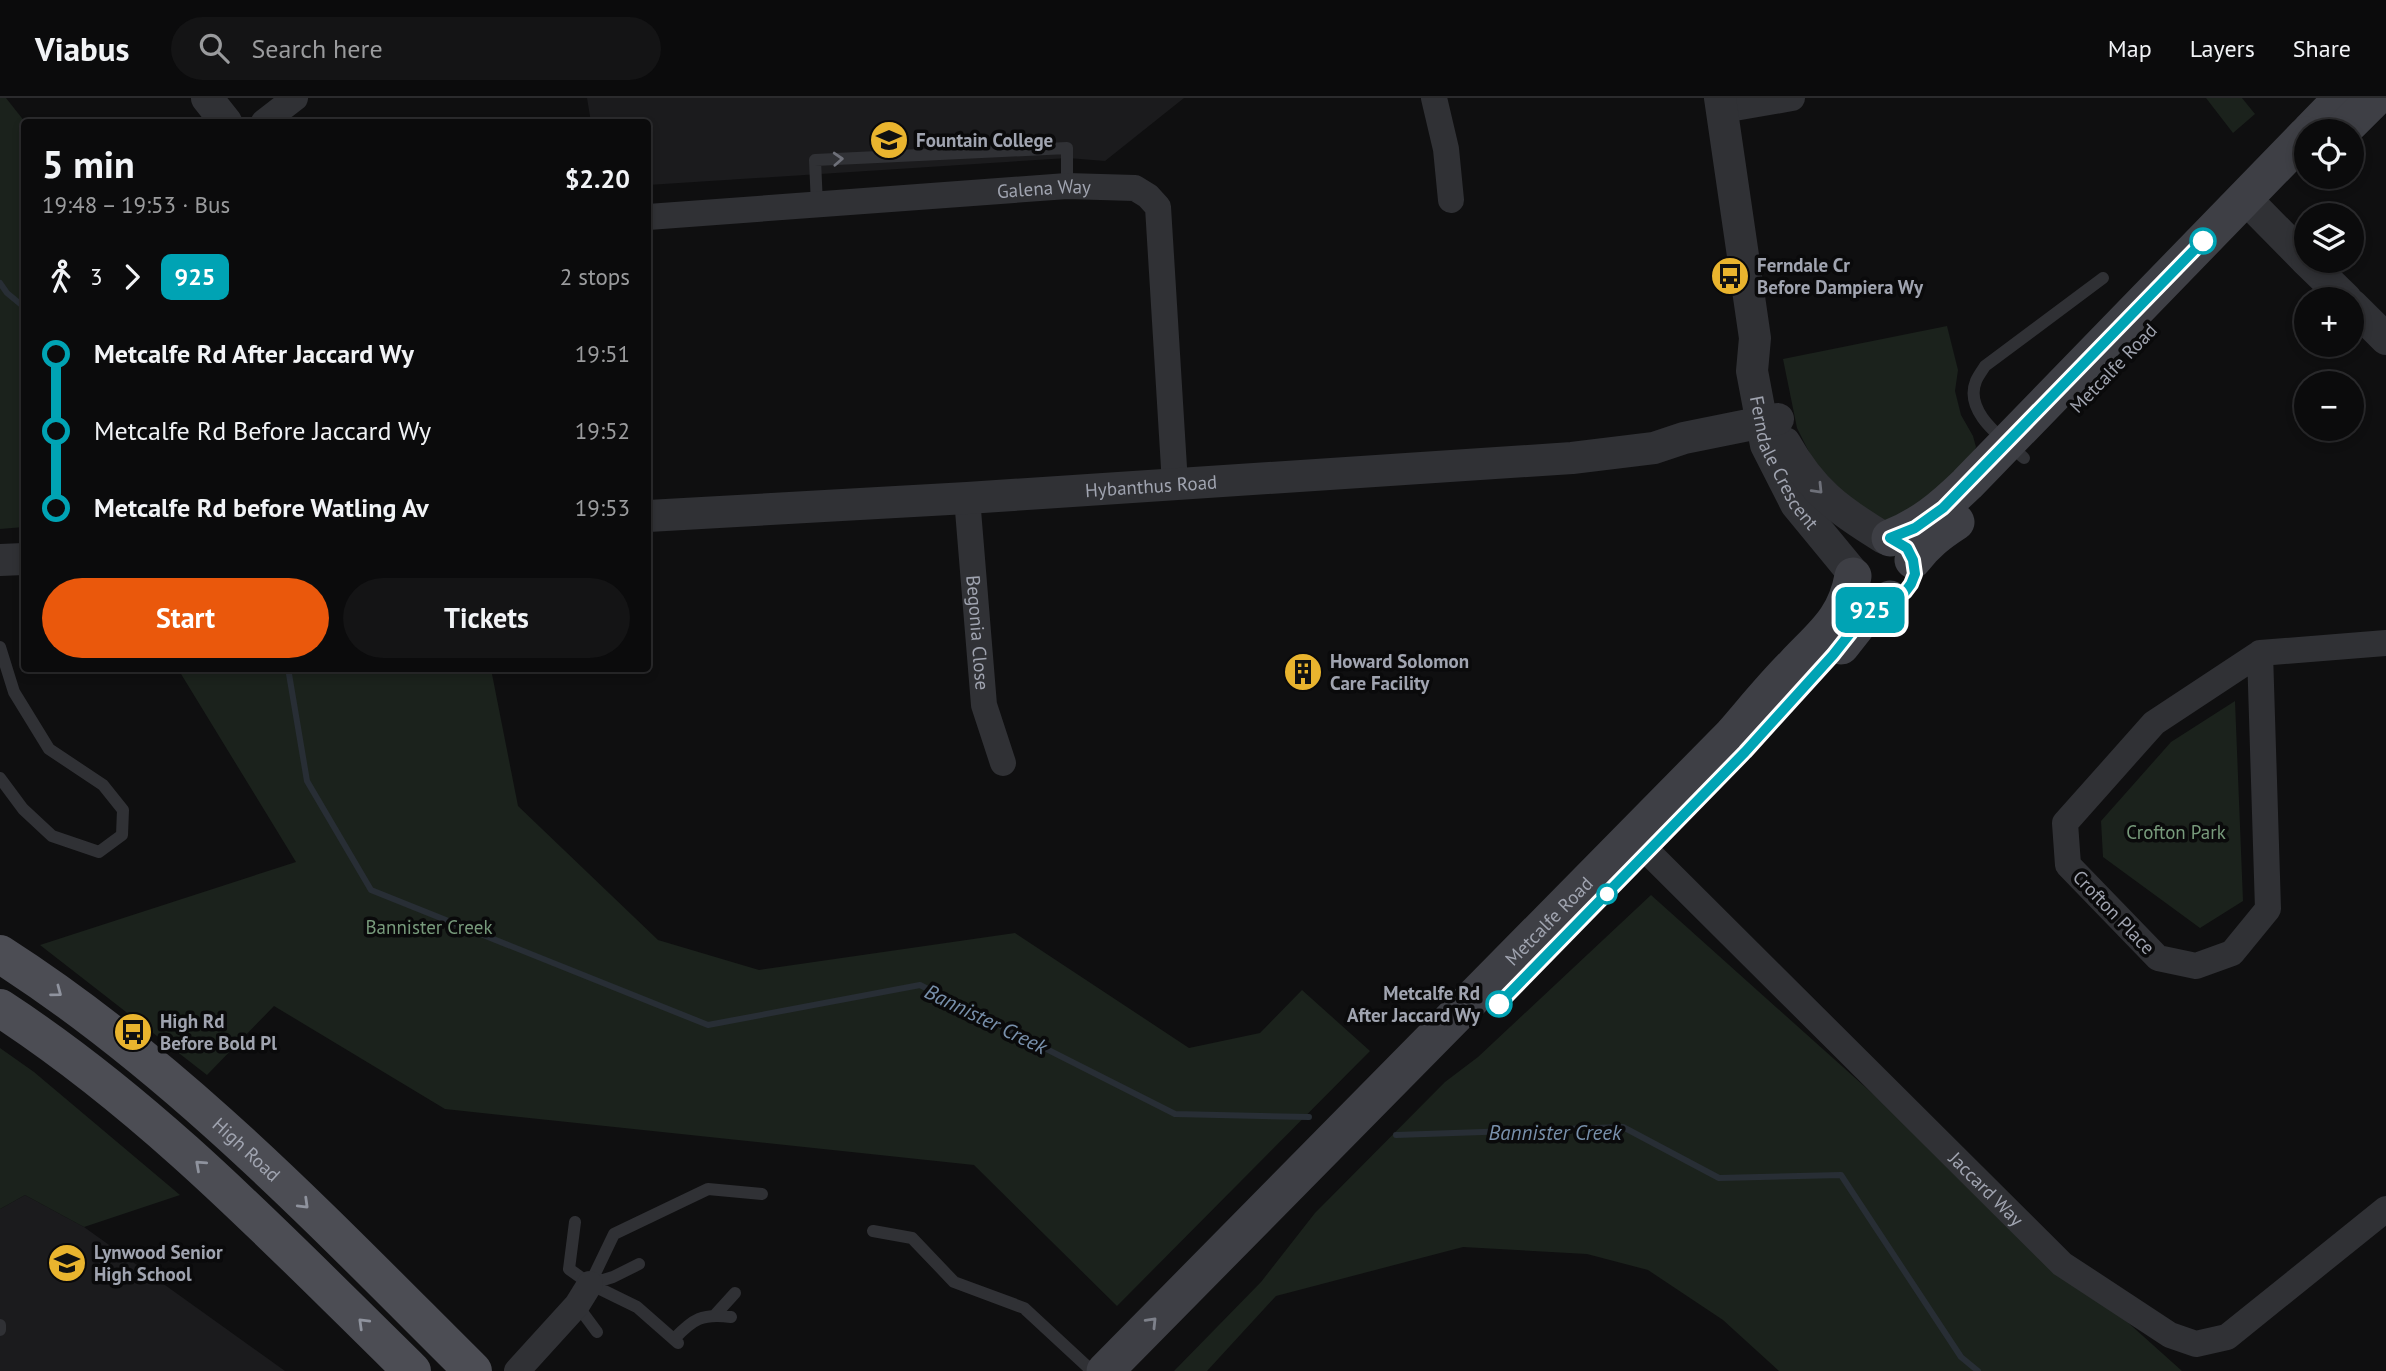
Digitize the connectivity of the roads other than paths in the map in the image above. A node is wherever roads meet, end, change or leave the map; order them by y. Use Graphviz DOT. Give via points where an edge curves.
graph roads {
  1 [pos="207,98"];
  2 [pos="295,98"];
  3 [pos="1434,98"];
  4 [pos="1791,98"];
  5 [pos="2342,98"];
  6 [pos="2375,98"];
  7 [pos="1722,104"];
  8 [pos="224,119"];
  9 [pos="268,119"];
  10 [pos="2322,119"];
  11 [pos="2355,119"];
  12 [pos="2294,152"];
  13 [pos="2294,177"];
  14 [pos="1067,186"];
  15 [pos="1451,200"];
  16 [pos="817,205"];
  17 [pos="2254,206"];
  18 [pos="651,217"];
  19 [pos="2294,247"];
  20 [pos="2320,273"];
  21 [pos="2103,278"];
  22 [pos="2334,287"];
  23 [pos="2364,317"];
  24 [pos="2386,339"];
  25 [pos="1773,432"];
  26 [pos="2016,450"];
  27 [pos="1175,484"];
  28 [pos="967,498"];
  29 [pos="651,516"];
  30 [pos="1896,545"];
  31 [pos="21,559"];
  32 [pos="0,560"];
  33 [pos="1853,574"];
  34 [pos="1890,599"];
  35 [pos="2386,643"];
  36 [pos="0,646"];
  37 [pos="2260,653"];
  38 [pos="1003,762"];
  39 [pos="0,778"];
  40 [pos="1640,844"];
  41 [pos="0,954"];
  42 [pos="0,1008"];
  43 [pos="762,1194"];
  44 [pos="2386,1209"];
  45 [pos="575,1222"];
  46 [pos="873,1231"];
  47 [pos="639,1264"];
  48 [pos="735,1293"];
  49 [pos="584,1295"];
  50 [pos="715,1315"];
  51 [pos="731,1317"];
  52 [pos="0,1325"];
  53 [pos="0,1330"];
  54 [pos="597,1332"];
  55 [pos="412,1371"];
  56 [pos="472,1371"];
  57 [pos="517,1371"];
  58 [pos="1092,1371"];
  59 [pos="1105,1371"];
  60 [pos="1138,1371"];
  1 -- 8 [label="street"];
  2 -- 9 [label="street"];
  3 -- 15 [label="street"];
  4 -- 7 [label="street"];
  5 -- 10 [label="main road, Metcalfe Road"];
  6 -- 11 [label="main road"];
  7 -- 25 [label="street, Ferndale Crescent" via="1755,338 1768,368"];
  12 -- 17 [label="main road, Metcalfe Road"];
  13 -- 17 [label="main road, Metcalfe Road"];
  14 -- 16 [label="street, Galena Way"];
  16 -- 14 [label="lane, one-way" via="815,160 1067,148"];
  14 -- 27 [label="street, Galena Way" via="1135,188 1157,207"];
  16 -- 18 [label="street, Galena Way"];
  17 -- 19 [label="street"];
  17 -- 26 [label="main road, Metcalfe Road"];
  20 -- 22 [label="street"];
  21 -- 26 [label="lane" via="1985,366 1975,382 1974,400 1984,421"];
  23 -- 24 [label="street"];
  25 -- 27 [label="street, Hybanthus Road" via="1688,453 1654,448 1502,463"];
  25 -- 30 [label="street, Ferndale Crescent, one-way" via="1816,489 1845,514"];
  25 -- 33 [label="street, Ferndale Crescent" via="1796,504"];
  26 -- 30 [label="main road, Metcalfe Road"];
  27 -- 28 [label="street, Hybanthus Road"];
  28 -- 29 [label="street, Hybanthus Road"];
  28 -- 38 [label="street, Begonia Close" via="984,705"];
  30 -- 33 [label="main road, Metcalfe Road" via="1871,540 1862,546"];
  30 -- 34 [label="main road, Metcalfe Road" via="1915,574 1905,592"];
  31 -- 32 [label="street"];
  33 -- 34 [label="main road" via="1861,591"];
  33 -- 40 [label="main road, Metcalfe Road" via="1838,620"];
  34 -- 40 [label="main road, Metcalfe Road" via="1867,612 1745,752"];
  35 -- 37 [label="street, Crofton Place"];
  36 -- 39 [label="lane" via="14,692 49,749 103,785 123,810 122,835 99,852 52,836 23,809"];
  37 -- 37 [label="street, Crofton Place" via="2154,723 2065,823 2068,864 2158,958 2196,966 2232,953 2268,909"];
  40 -- 44 [label="street, Jaccard Way" via="2062,1264 2170,1335 2196,1344 2227,1337"];
  59 -- 40 [label="main road, Metcalfe Road, one-way"];
  40 -- 60 [label="main road, Metcalfe Road"];
  41 -- 56 [label="main road, High Road, one-way" via="128,1046 207,1112"];
  55 -- 42 [label="main road, one-way" via="148,1117"];
  43 -- 49 [label="lane" via="708,1189 614,1234"];
  45 -- 49 [label="lane" via="569,1269"];
  46 -- 58 [label="lane" via="912,1238 954,1282 1024,1308"];
  47 -- 49 [label="lane"];
  48 -- 50 [label="lane"];
  49 -- 50 [label="lane" via="637,1307 676,1341 691,1322"];
  49 -- 54 [label="lane"];
  49 -- 57 [label="street"];
  50 -- 51 [label="lane"];
  52 -- 53 [label="lane"];
}
